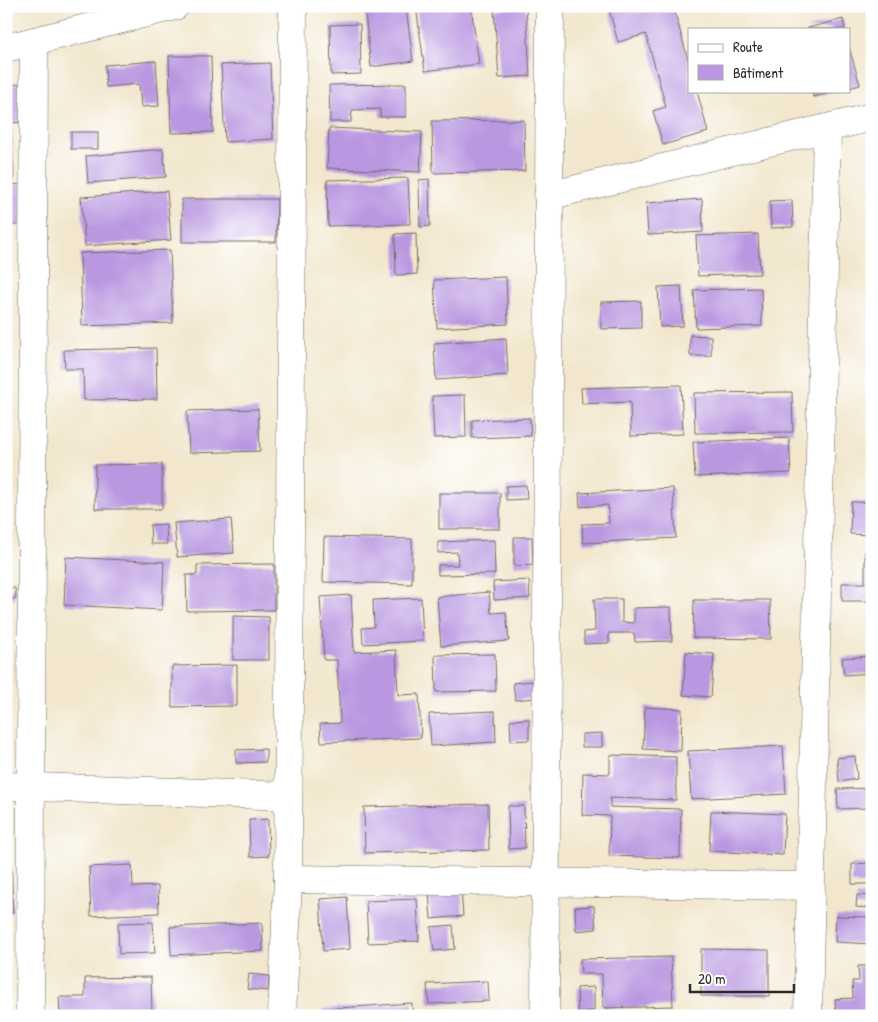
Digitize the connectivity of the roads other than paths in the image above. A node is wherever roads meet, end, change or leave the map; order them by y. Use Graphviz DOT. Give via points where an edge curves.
graph roads {
  1 [pos="175,6"];
  2 [pos="292,6"];
  3 [pos="550,6"];
  4 [pos="34,41"];
  5 [pos="6,48"];
  6 [pos="872,117"];
  7 [pos="827,128"];
  8 [pos="548,196"];
  9 [pos="18,786"];
  10 [pos="288,796"];
  11 [pos="288,879"];
  12 [pos="546,883"];
  13 [pos="810,886"];
  14 [pos="30,1016"];
  15 [pos="282,1016"];
  16 [pos="545,1016"];
  17 [pos="808,1016"];
  1 -- 4 [label="street"];
  2 -- 10 [label="street"];
  3 -- 8 [label="street"];
  4 -- 5 [label="street"];
  4 -- 9 [label="street"];
  6 -- 7 [label="street"];
  7 -- 8 [label="street"];
  7 -- 13 [label="street"];
  8 -- 12 [label="street"];
  9 -- 10 [label="street"];
  9 -- 14 [label="street"];
  10 -- 11 [label="street"];
  11 -- 12 [label="street"];
  11 -- 15 [label="street"];
  12 -- 13 [label="street"];
  12 -- 16 [label="street"];
  13 -- 17 [label="street"];
}
